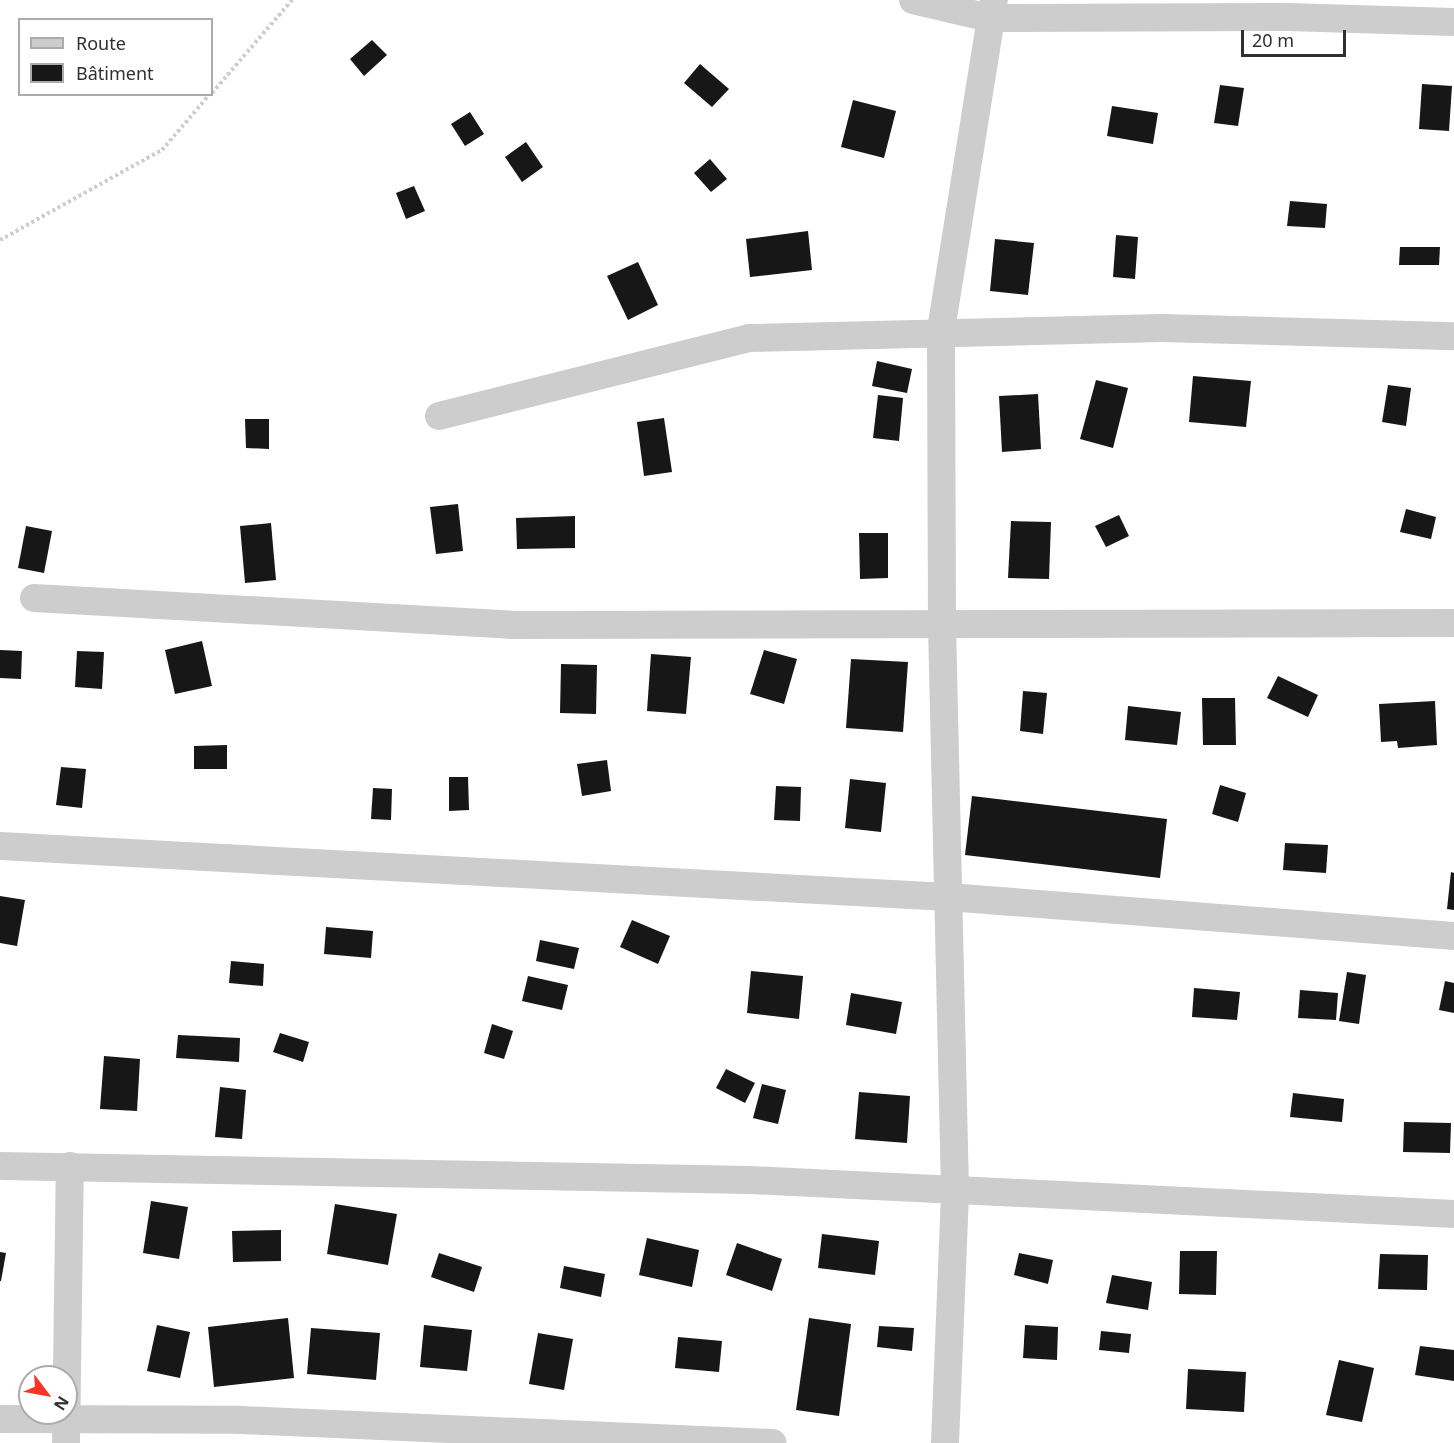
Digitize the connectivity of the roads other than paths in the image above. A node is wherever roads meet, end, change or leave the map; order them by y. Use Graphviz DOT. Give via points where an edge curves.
graph roads {
  1 [pos="913,0"];
  2 [pos="1288,8"];
  3 [pos="992,9"];
  4 [pos="1454,22"];
  5 [pos="941,330"];
  6 [pos="1454,336"];
  7 [pos="439,416"];
  8 [pos="34,598"];
  9 [pos="1454,623"];
  10 [pos="942,624"];
  11 [pos="0,846"];
  12 [pos="948,897"];
  13 [pos="1454,936"];
  14 [pos="0,1166"];
  15 [pos="70,1166"];
  16 [pos="955,1190"];
  17 [pos="1454,1214"];
  18 [pos="0,1419"];
  19 [pos="67,1431"];
  20 [pos="773,1443"];
  21 [pos="945,1443"];
  1 -- 3 [label="street"];
  2 -- 3 [label="street"];
  2 -- 4 [label="street"];
  3 -- 5 [label="street"];
  5 -- 6 [label="street" via="1161,328"];
  5 -- 7 [label="street" via="749,338"];
  5 -- 10 [label="street"];
  8 -- 10 [label="street" via="512,625"];
  9 -- 10 [label="street"];
  10 -- 12 [label="street"];
  11 -- 12 [label="street"];
  12 -- 13 [label="street"];
  12 -- 16 [label="street"];
  14 -- 15 [label="street"];
  15 -- 16 [label="street" via="750,1180"];
  15 -- 19 [label="street"];
  16 -- 17 [label="street"];
  16 -- 21 [label="street"];
  18 -- 19 [label="street"];
  19 -- 20 [label="street" via="241,1420"];
}
